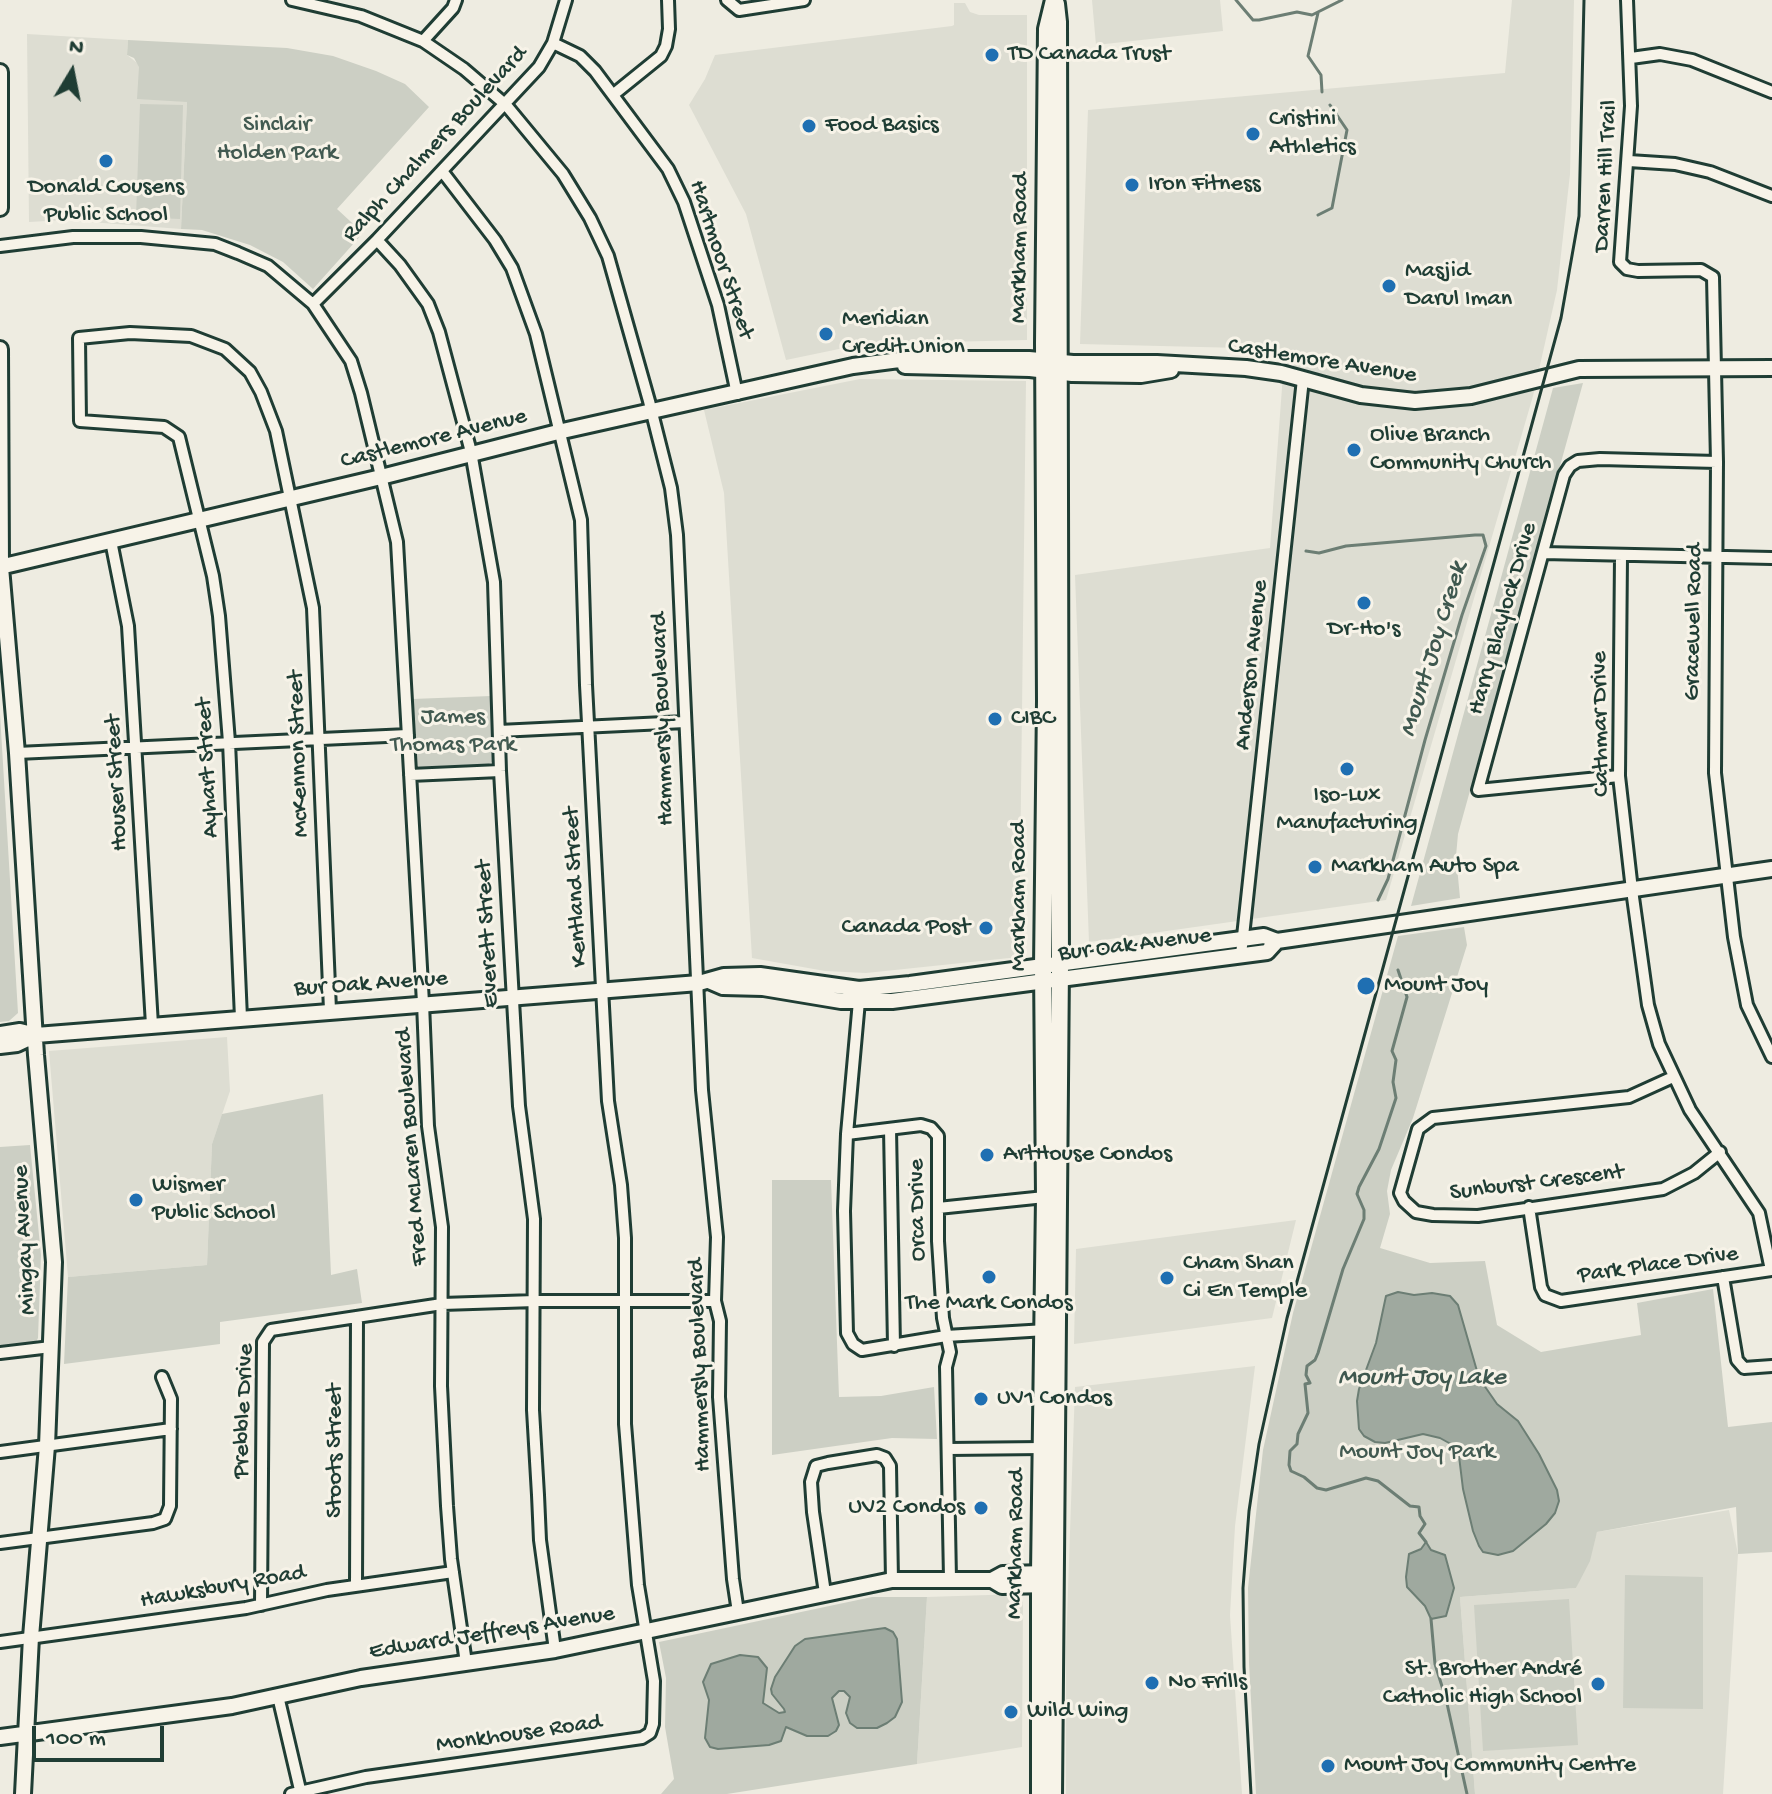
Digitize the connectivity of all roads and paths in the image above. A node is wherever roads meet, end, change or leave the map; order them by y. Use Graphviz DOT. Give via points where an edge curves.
graph roads {
  1 [pos="292,0"];
  2 [pos="456,0"];
  3 [pos="566,0"];
  4 [pos="668,0"];
  5 [pos="727,0"];
  6 [pos="804,0"];
  7 [pos="1054,0"];
  8 [pos="1627,0"];
  9 [pos="423,41"];
  10 [pos="553,43"];
  11 [pos="1631,58"];
  12 [pos="0,72"];
  13 [pos="1772,92"];
  14 [pos="614,94"];
  15 [pos="506,105"];
  16 [pos="1629,161"];
  17 [pos="442,171"];
  18 [pos="1772,196"];
  19 [pos="0,208"];
  20 [pos="377,240"];
  21 [pos="0,246"];
  22 [pos="313,304"];
  23 [pos="0,349"];
  24 [pos="1051,366"];
  25 [pos="1716,368"];
  26 [pos="1772,368"];
  27 [pos="1303,379"];
  28 [pos="737,394"];
  29 [pos="652,412"];
  30 [pos="558,432"];
  31 [pos="471,452"];
  32 [pos="1717,462"];
  33 [pos="381,477"];
  34 [pos="290,498"];
  35 [pos="198,519"];
  36 [pos="111,541"];
  37 [pos="1543,553"];
  38 [pos="1621,557"];
  39 [pos="1715,558"];
  40 [pos="1772,558"];
  41 [pos="1,567"];
  42 [pos="685,722"];
  43 [pos="589,727"];
  44 [pos="499,731"];
  45 [pos="408,735"];
  46 [pos="318,738"];
  47 [pos="229,742"];
  48 [pos="137,747"];
  49 [pos="17,753"];
  50 [pos="500,771"];
  51 [pos="410,775"];
  52 [pos="1619,776"];
  53 [pos="1772,869"];
  54 [pos="1727,876"];
  55 [pos="1632,890"];
  56 [pos="1243,939"];
  57 [pos="1277,941"];
  58 [pos="1241,955"];
  59 [pos="1051,972"];
  60 [pos="704,982"];
  61 [pos="602,990"];
  62 [pos="512,997"];
  63 [pos="859,1001"];
  64 [pos="423,1003"];
  65 [pos="330,1010"];
  66 [pos="241,1018"];
  67 [pos="152,1025"];
  68 [pos="0,1034"];
  69 [pos="36,1035"];
  70 [pos="0,1046"];
  71 [pos="1772,1057"];
  72 [pos="1673,1077"];
  73 [pos="890,1129"];
  74 [pos="847,1134"];
  75 [pos="1720,1152"];
  76 [pos="1045,1197"];
  77 [pos="1529,1207"];
  78 [pos="938,1208"];
  79 [pos="1772,1270"];
  80 [pos="1723,1277"];
  81 [pos="535,1301"];
  82 [pos="715,1301"];
  83 [pos="623,1303"];
  84 [pos="442,1304"];
  85 [pos="357,1317"];
  86 [pos="1051,1330"];
  87 [pos="946,1336"];
  88 [pos="894,1346"];
  89 [pos="51,1347"];
  90 [pos="0,1353"];
  91 [pos="1772,1366"];
  92 [pos="162,1377"];
  93 [pos="171,1429"];
  94 [pos="47,1446"];
  95 [pos="1043,1448"];
  96 [pos="948,1449"];
  97 [pos="0,1452"];
  98 [pos="40,1538"];
  99 [pos="0,1543"];
  100 [pos="453,1572"];
  101 [pos="950,1579"];
  102 [pos="1048,1579"];
  103 [pos="892,1580"];
  104 [pos="356,1586"];
  105 [pos="825,1593"];
  106 [pos="261,1605"];
  107 [pos="738,1612"];
  108 [pos="644,1631"];
  109 [pos="31,1637"];
  110 [pos="0,1642"];
  111 [pos="555,1650"];
  112 [pos="466,1663"];
  113 [pos="278,1696"];
  114 [pos="25,1734"];
  115 [pos="0,1737"];
  116 [pos="297,1793"];
  117 [pos="23,1794"];
  118 [pos="1040,1794"];
  119 [pos="1053,1794"];
  1 -- 9 [label="street, Hammersly Boulevard" via="361,16"];
  2 -- 9 [label="street"];
  3 -- 10 [label="street, Ralph Chalmers Boulevard"];
  4 -- 14 [label="street" via="669,29 661,56"];
  5 -- 6 [label="street" via="739,10"];
  7 -- 24 [label="main road, Markham Road" via="1047,20"];
  8 -- 11 [label="street, Darren Hill Trail"];
  9 -- 15 [label="street, Hammersly Boulevard"];
  10 -- 14 [label="street, Hartmoor Street" via="580,56"];
  10 -- 15 [label="street, Ralph Chalmers Boulevard"];
  11 -- 13 [label="street" via="1660,54 1692,60"];
  11 -- 16 [label="street, Darren Hill Trail"];
  12 -- 19 [label="street"];
  14 -- 28 [label="street, Hartmoor Street" via="668,169 684,202 718,305"];
  15 -- 17 [label="street, Ralph Chalmers Boulevard"];
  15 -- 29 [label="street, Hammersly Boulevard" via="563,174 590,218 608,256"];
  16 -- 18 [label="street" via="1710,172"];
  16 -- 25 [label="street, Darren Hill Trail" via="1620,262 1638,271 1701,270 1713,277"];
  17 -- 20 [label="street, Ralph Chalmers Boulevard"];
  17 -- 30 [label="street, Kentland Street" via="512,268 536,334"];
  20 -- 22 [label="street, Ralph Chalmers Boulevard"];
  20 -- 31 [label="street, Everett Street" via="428,304"];
  21 -- 22 [label="street, Fred McLaren Boulevard" via="73,237 215,244 268,266"];
  22 -- 33 [label="street, Fred McLaren Boulevard" via="351,361"];
  23 -- 41 [label="street, Mingay Avenue"];
  24 -- 27 [label="street, Castlemore Avenue" via="1246,368"];
  24 -- 28 [label="street, Castlemore Avenue" via="926,368 880,363"];
  24 -- 59 [label="main road, Markham Road" via="1046,701"];
  25 -- 26 [label="street, Castlemore Avenue"];
  25 -- 27 [label="street, Castlemore Avenue" via="1579,369 1434,401 1373,397"];
  25 -- 32 [label="street, Gracewell Road"];
  27 -- 56 [label="street, Anderson Avenue"];
  28 -- 29 [label="street, Castlemore Avenue"];
  29 -- 30 [label="street, Castlemore Avenue"];
  29 -- 42 [label="street, Hammersly Boulevard" via="674,506"];
  30 -- 31 [label="street, Castlemore Avenue"];
  30 -- 43 [label="street, Kentland Street" via="581,520"];
  31 -- 33 [label="street, Castlemore Avenue"];
  31 -- 44 [label="street, Everett Street" via="494,582"];
  32 -- 37 [label="street, Harry Blaylock Drive" via="1578,461 1564,475"];
  32 -- 39 [label="street, Gracewell Road"];
  33 -- 34 [label="street, Castlemore Avenue"];
  33 -- 45 [label="street, Fred McLaren Boulevard" via="397,542"];
  34 -- 35 [label="street, Castlemore Avenue"];
  34 -- 35 [label="street, McKennon Street" via="276,431 261,392 250,372 225,349 191,336 130,333 79,338 80,421 171,430 179,437"];
  34 -- 46 [label="street, McKennon Street" via="313,608"];
  35 -- 36 [label="street, Castlemore Avenue"];
  35 -- 47 [label="street, Ayhart Street" via="217,597"];
  36 -- 41 [label="street, Castlemore Avenue"];
  36 -- 48 [label="street, Houser Street" via="128,626"];
  37 -- 38 [label="street"];
  37 -- 52 [label="street, Harry Blaylock Drive" via="1478,790"];
  38 -- 39 [label="street"];
  38 -- 52 [label="street, Cathmar Drive"];
  39 -- 40 [label="street"];
  39 -- 54 [label="street, Gracewell Road" via="1714,751"];
  41 -- 49 [label="street, Mingay Avenue"];
  42 -- 43 [label="street"];
  42 -- 60 [label="street, Hammersly Boulevard" via="692,920"];
  43 -- 44 [label="street"];
  43 -- 61 [label="street, Kentland Street"];
  44 -- 50 [label="street, Everett Street"];
  45 -- 46 [label="street"];
  45 -- 51 [label="street, Fred McLaren Boulevard"];
  46 -- 47 [label="street"];
  46 -- 65 [label="street, McKennon Street"];
  47 -- 48 [label="street"];
  47 -- 66 [label="street, Ayhart Street"];
  48 -- 49 [label="street"];
  48 -- 67 [label="street, Houser Street"];
  49 -- 69 [label="street, Mingay Avenue"];
  50 -- 51 [label="street"];
  50 -- 62 [label="street, Everett Street"];
  51 -- 64 [label="street, Fred McLaren Boulevard"];
  52 -- 55 [label="street, Cathmar Drive"];
  53 -- 54 [label="street, Bur Oak Avenue"];
  54 -- 55 [label="street, Bur Oak Avenue"];
  54 -- 71 [label="street, Gracewell Road" via="1747,1005"];
  55 -- 57 [label="street, Bur Oak Avenue"];
  55 -- 72 [label="street, Cathmar Drive" via="1648,1005"];
  56 -- 57 [label="street, Bur Oak Avenue" via="1264,936"];
  56 -- 58 [label="street, Anderson Avenue"];
  56 -- 59 [label="street, Bur Oak Avenue"];
  57 -- 58 [label="street, Bur Oak Avenue" via="1267,952"];
  58 -- 59 [label="street, Bur Oak Avenue"];
  59 -- 60 [label="street, Bur Oak Avenue" via="859,989 760,975"];
  59 -- 63 [label="street, Bur Oak Avenue" via="892,1001"];
  59 -- 76 [label="main road, Markham Road"];
  59 -- 86 [label="main road, Markham Road"];
  60 -- 61 [label="street, Bur Oak Avenue"];
  60 -- 63 [label="street, Bur Oak Avenue"];
  60 -- 82 [label="street, Hammersly Boulevard" via="702,1090 717,1237"];
  61 -- 62 [label="street, Bur Oak Avenue"];
  61 -- 83 [label="street, Kentland Street" via="608,1101 623,1211"];
  62 -- 64 [label="street, Bur Oak Avenue"];
  62 -- 81 [label="street, Everett Street" via="534,1219"];
  63 -- 74 [label="street"];
  64 -- 65 [label="street, Bur Oak Avenue"];
  64 -- 84 [label="street, Fred McLaren Boulevard" via="428,1126 442,1227"];
  65 -- 66 [label="street, Bur Oak Avenue"];
  66 -- 67 [label="street, Bur Oak Avenue"];
  67 -- 69 [label="street, Bur Oak Avenue"];
  68 -- 69 [label="street, Bur Oak Avenue"];
  69 -- 70 [label="street, Bur Oak Avenue"];
  69 -- 89 [label="street, Mingay Avenue" via="54,1252"];
  72 -- 75 [label="street, Cathmar Drive"];
  72 -- 77 [label="street, Sunburst Crescent" via="1629,1097 1446,1116 1418,1129 1400,1193 1416,1212 1478,1216"];
  73 -- 74 [label="street"];
  73 -- 78 [label="street, Orca Drive" via="921,1125 938,1136"];
  73 -- 88 [label="street"];
  74 -- 88 [label="street" via="847,1333 862,1350"];
  75 -- 77 [label="street, Sunburst Crescent" via="1663,1189"];
  75 -- 79 [label="street, Cathmar Drive" via="1759,1213"];
  76 -- 78 [label="street"];
  76 -- 86 [label="main road, Markham Road"];
  77 -- 80 [label="street, Park Place Drive" via="1541,1287 1545,1295 1561,1301"];
  78 -- 87 [label="street, Orca Drive"];
  79 -- 80 [label="street, Park Place Drive"];
  80 -- 91 [label="street" via="1737,1360 1744,1368"];
  81 -- 83 [label="street, Prebble Drive"];
  81 -- 84 [label="street, Prebble Drive"];
  81 -- 111 [label="street, Everett Street" via="538,1510"];
  82 -- 83 [label="street, Prebble Drive"];
  82 -- 107 [label="street, Hammersly Boulevard"];
  83 -- 108 [label="street, Kentland Street" via="625,1424"];
  84 -- 85 [label="street, Prebble Drive"];
  84 -- 100 [label="street, Fred McLaren Boulevard" via="441,1386"];
  85 -- 104 [label="street, Stoots Street"];
  85 -- 106 [label="street, Prebble Drive" via="275,1328 263,1342"];
  86 -- 87 [label="street"];
  86 -- 95 [label="main road, Markham Road"];
  86 -- 102 [label="main road, Markham Road"];
  87 -- 88 [label="street"];
  87 -- 96 [label="street, Orca Drive"];
  89 -- 90 [label="street"];
  89 -- 94 [label="street, Mingay Avenue"];
  92 -- 93 [label="street" via="171,1399"];
  93 -- 94 [label="street"];
  93 -- 98 [label="street" via="170,1506 165,1519"];
  94 -- 97 [label="street"];
  94 -- 98 [label="street, Mingay Avenue"];
  95 -- 96 [label="street"];
  95 -- 102 [label="main road, Markham Road"];
  96 -- 101 [label="street, Orca Drive"];
  98 -- 99 [label="street"];
  98 -- 109 [label="street, Mingay Avenue"];
  100 -- 104 [label="street, Hawksbury Road"];
  100 -- 112 [label="street, Fred McLaren Boulevard"];
  101 -- 102 [label="street, Edward Jeffreys Avenue" via="992,1580 1003,1574"];
  101 -- 103 [label="street, Edward Jeffreys Avenue"];
  102 -- 118 [label="main road, Markham Road"];
  102 -- 119 [label="main road, Markham Road"];
  103 -- 105 [label="street, Edward Jeffreys Avenue"];
  103 -- 105 [label="street" via="890,1466 877,1455 828,1463 816,1466 811,1482"];
  104 -- 106 [label="street, Hawksbury Road"];
  105 -- 107 [label="street, Edward Jeffreys Avenue"];
  106 -- 109 [label="street, Hawksbury Road"];
  107 -- 108 [label="street, Edward Jeffreys Avenue"];
  108 -- 111 [label="street, Edward Jeffreys Avenue"];
  108 -- 116 [label="street, Monkhouse Road" via="654,1698 652,1729 642,1738 366,1777"];
  109 -- 110 [label="street, Hawksbury Road"];
  109 -- 114 [label="street, Mingay Avenue"];
  111 -- 112 [label="street, Edward Jeffreys Avenue"];
  112 -- 113 [label="street, Edward Jeffreys Avenue"];
  113 -- 114 [label="street, Edward Jeffreys Avenue"];
  113 -- 116 [label="street"];
  114 -- 115 [label="street, Edward Jeffreys Avenue"];
  114 -- 117 [label="street, Mingay Avenue"];
}
